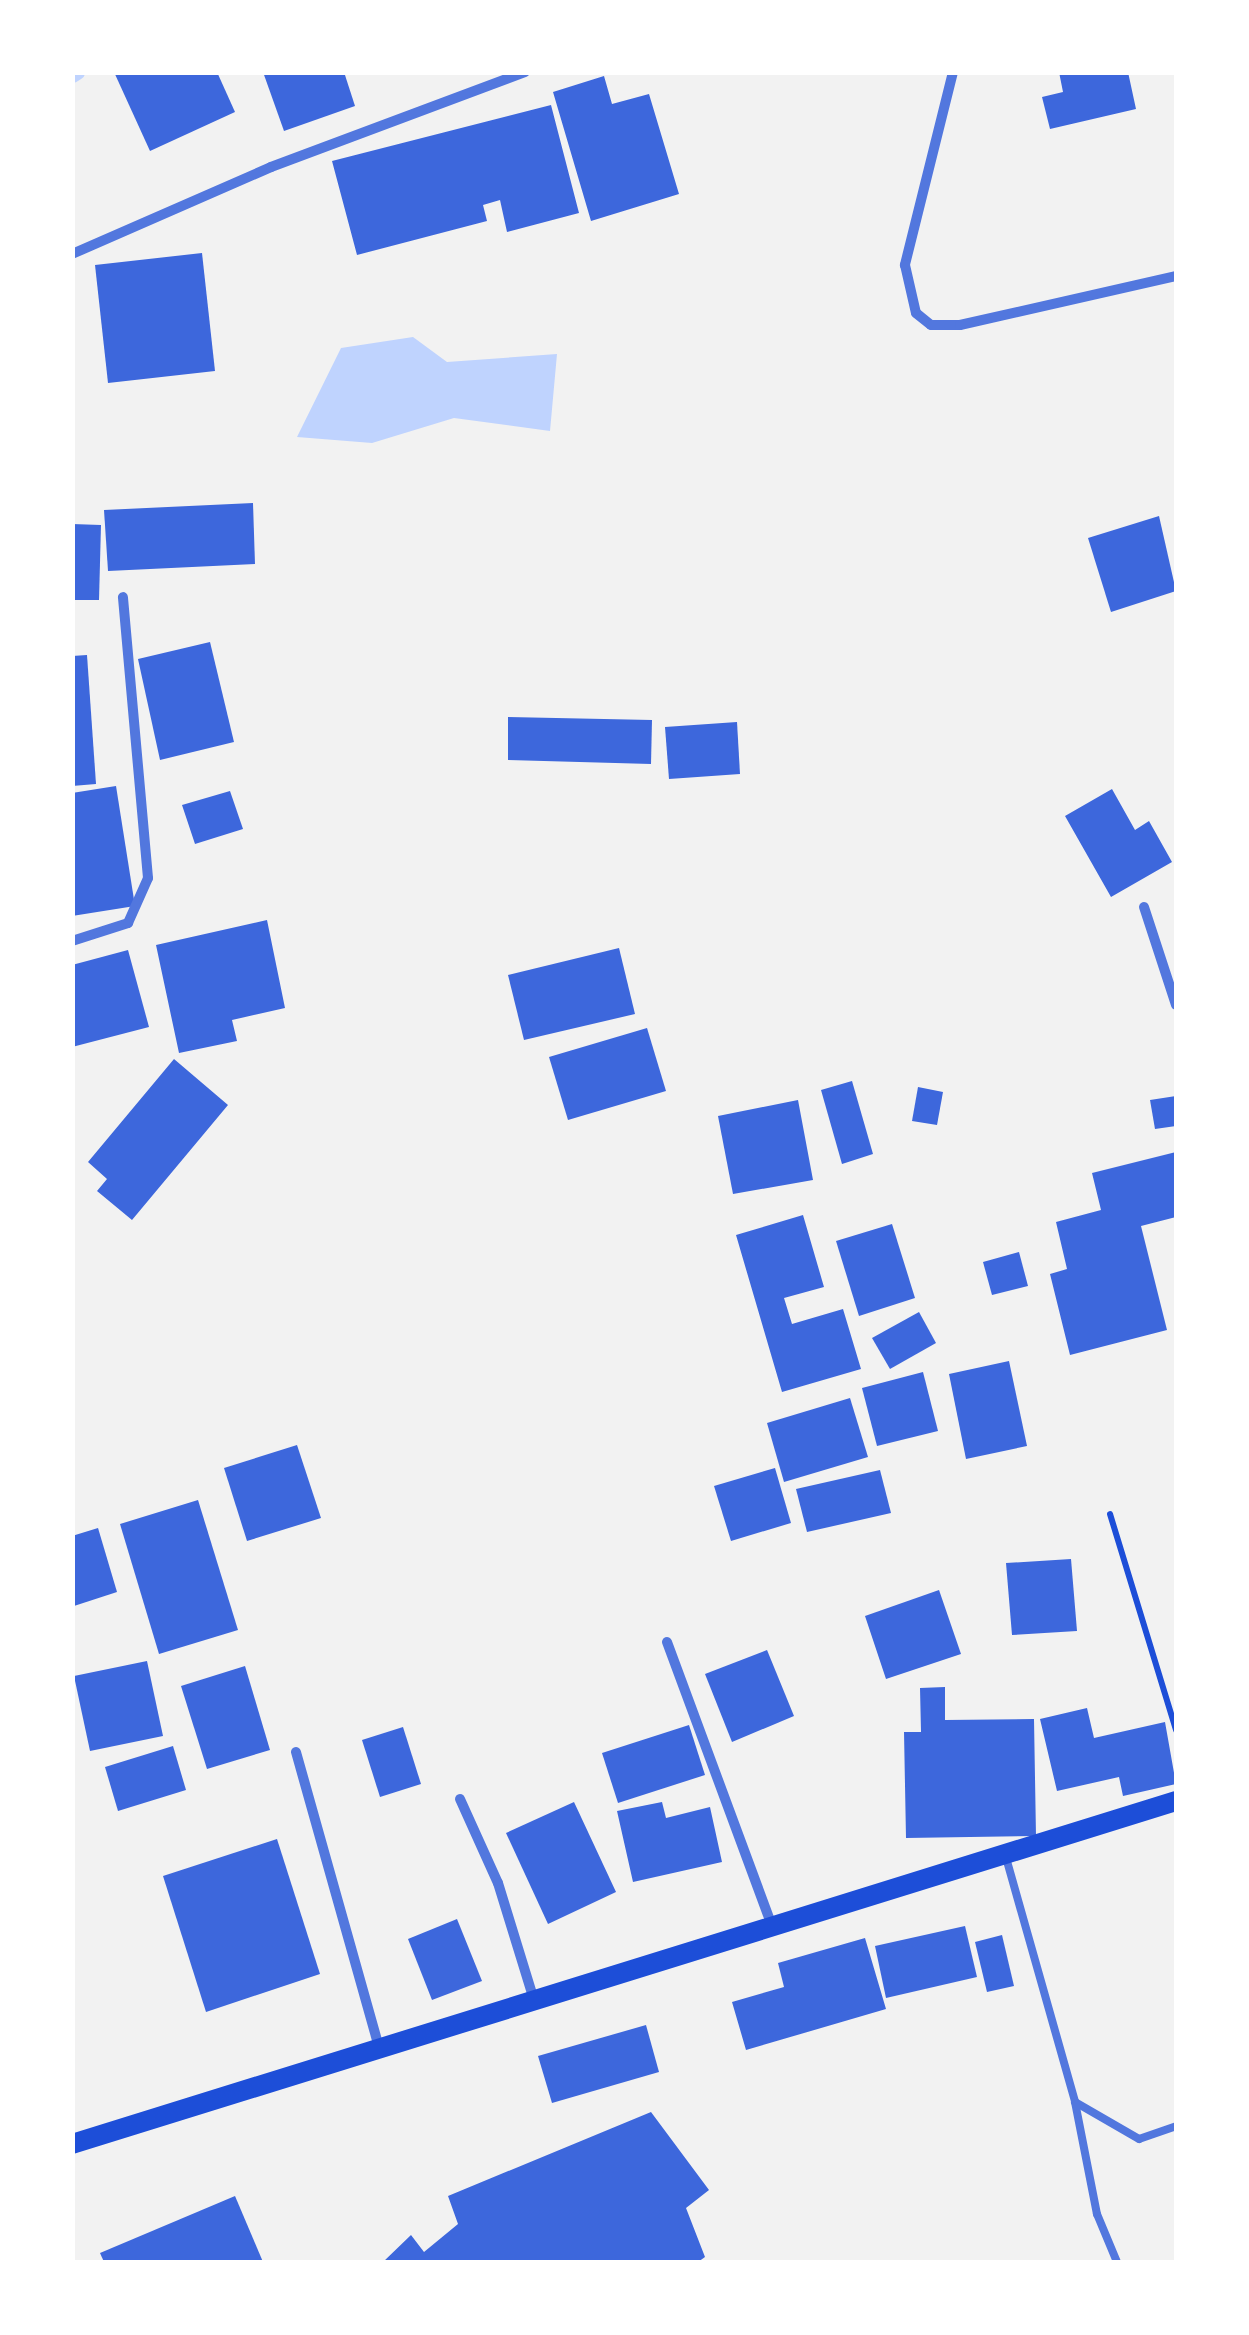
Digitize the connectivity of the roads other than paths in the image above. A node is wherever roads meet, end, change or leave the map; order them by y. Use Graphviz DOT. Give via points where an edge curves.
graph roads {
  1 [pos="525,72"];
  2 [pos="953,72"];
  3 [pos="72,254"];
  4 [pos="1176,276"];
  5 [pos="122,597"];
  6 [pos="1144,907"];
  7 [pos="72,941"];
  8 [pos="1176,1004"];
  9 [pos="667,1642"];
  10 [pos="296,1752"];
  11 [pos="460,1799"];
  12 [pos="1176,1802"];
  13 [pos="1004,1854"];
  14 [pos="772,1927"];
  15 [pos="534,2000"];
  16 [pos="379,2049"];
  17 [pos="1075,2102"];
  18 [pos="1176,2126"];
  19 [pos="72,2144"];
  20 [pos="1117,2262"];
  1 -- 3 [label="street" via="271,167"];
  2 -- 4 [label="street" via="905,266 916,313 930,325 960,325"];
  5 -- 7 [label="street" via="148,878 128,922"];
  6 -- 8 [label="street"];
  9 -- 14 [label="street"];
  10 -- 16 [label="street"];
  11 -- 15 [label="street" via="498,1883"];
  12 -- 13 [label="main road"];
  13 -- 14 [label="main road"];
  13 -- 17 [label="lane"];
  14 -- 15 [label="main road"];
  15 -- 16 [label="main road"];
  16 -- 19 [label="main road"];
  17 -- 18 [label="lane" via="1139,2139"];
  17 -- 20 [label="lane" via="1097,2214"];
}
